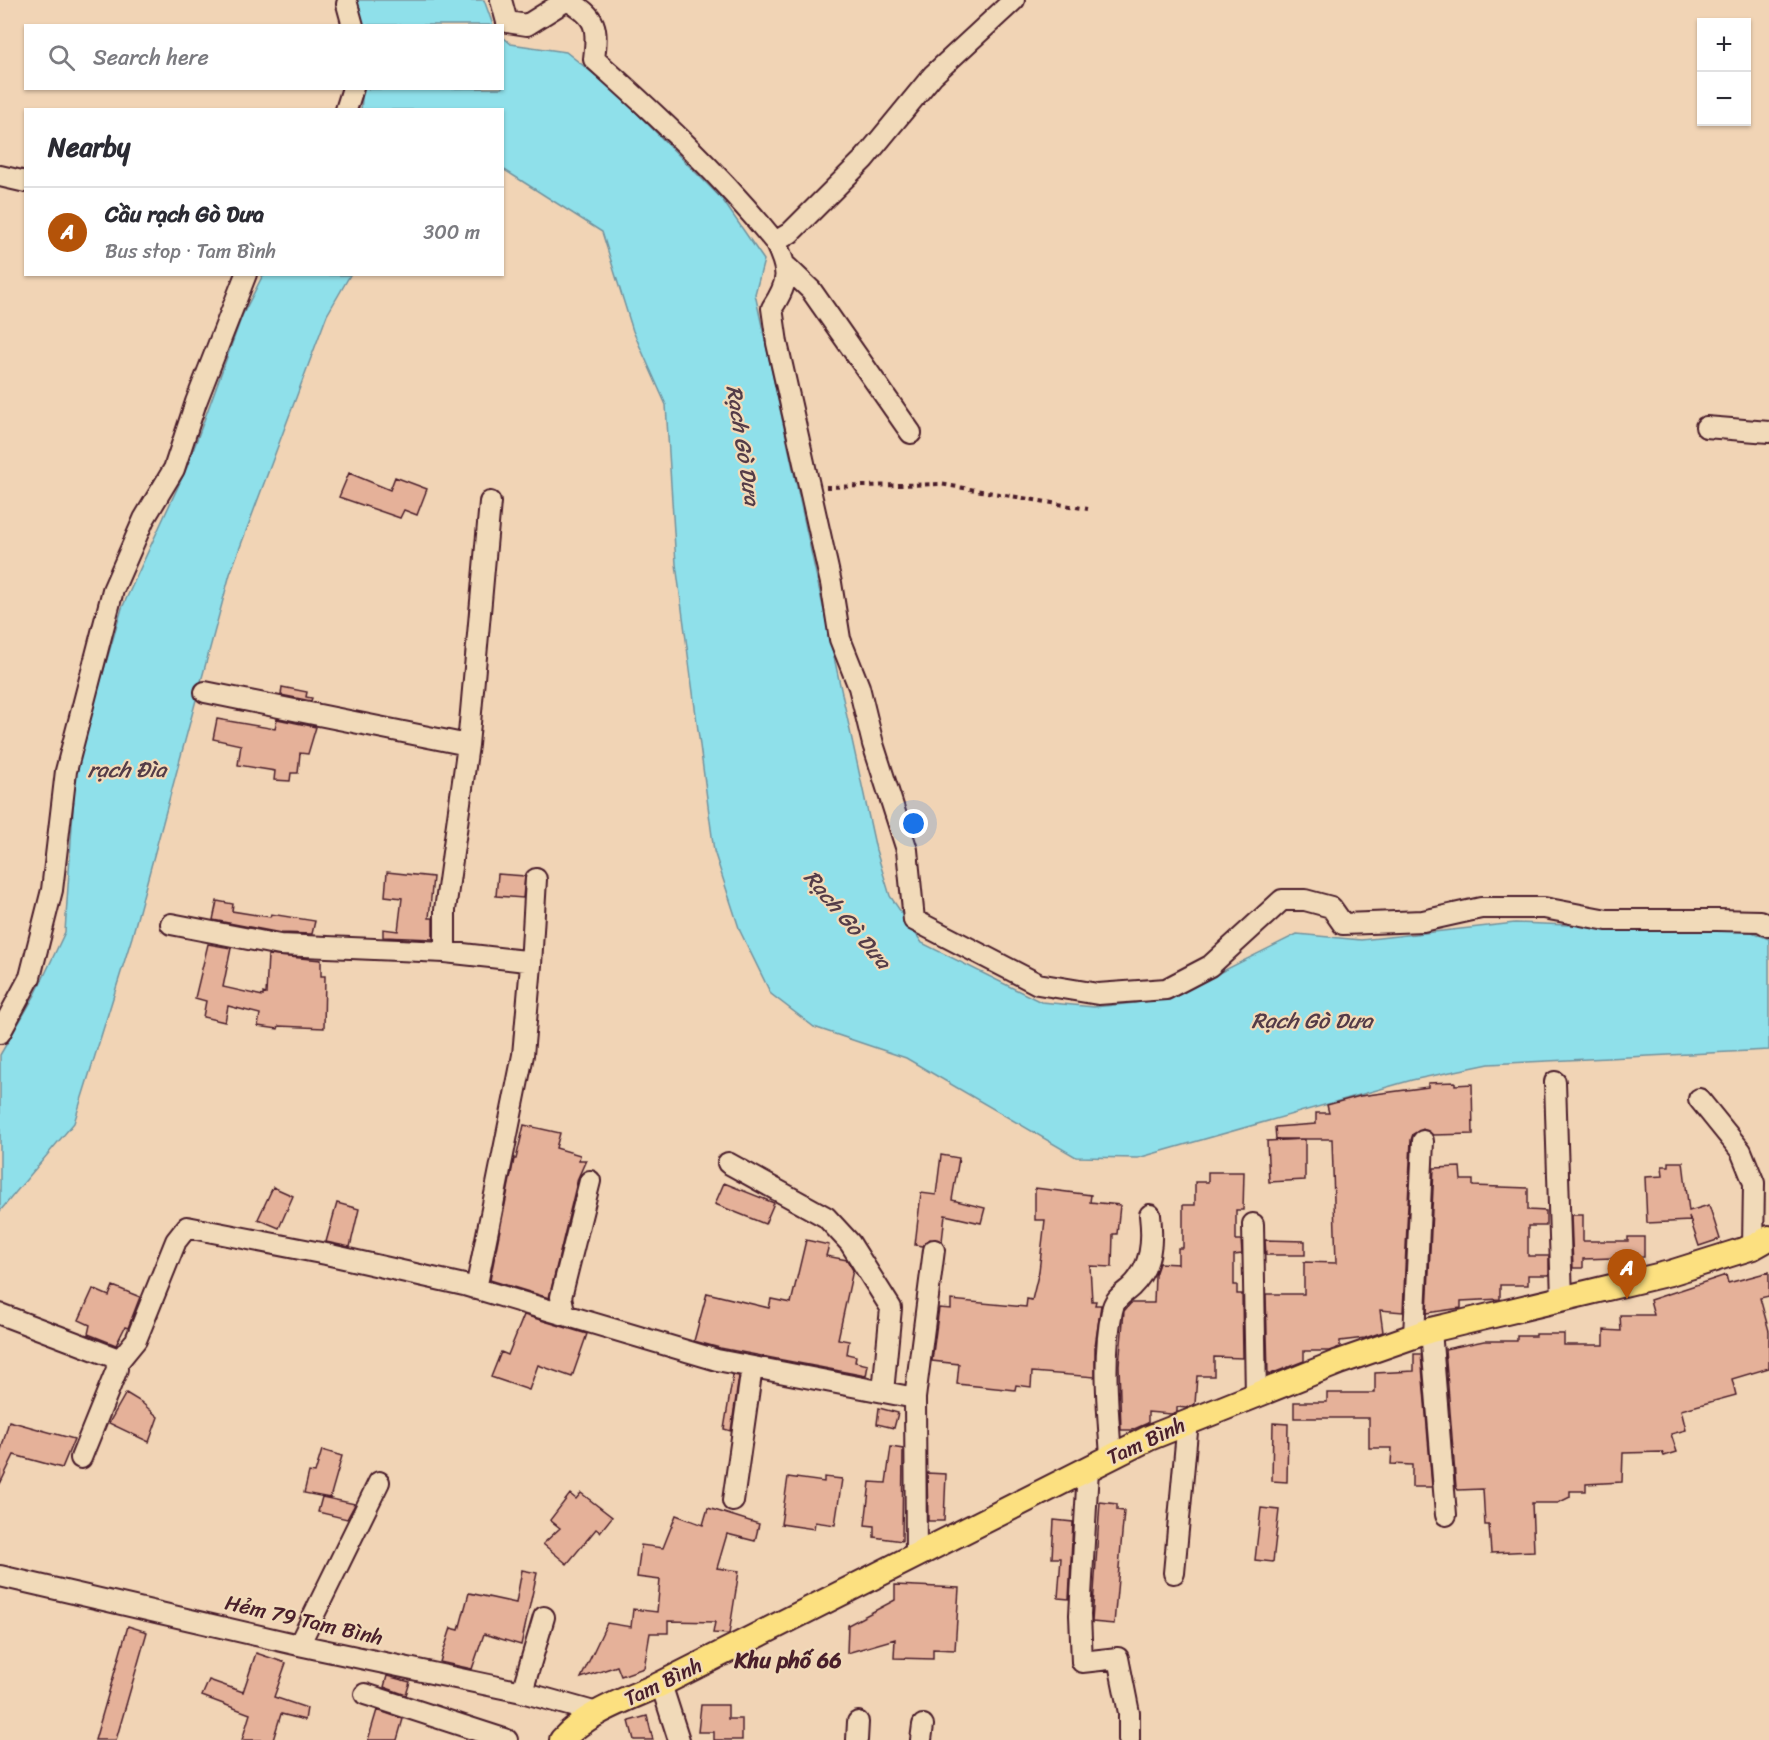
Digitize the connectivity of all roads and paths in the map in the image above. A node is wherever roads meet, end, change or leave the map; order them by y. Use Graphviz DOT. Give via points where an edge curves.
graph roads {
  1 [pos="501,0"];
  2 [pos="1014,0"];
  3 [pos="347,4"];
  4 [pos="352,24"];
  5 [pos="352,90"];
  6 [pos="347,108"];
  7 [pos="0,176"];
  8 [pos="24,182"];
  9 [pos="776,242"];
  10 [pos="787,267"];
  11 [pos="245,276"];
  12 [pos="1706,427"];
  13 [pos="1769,432"];
  14 [pos="911,433"];
  15 [pos="810,487"];
  16 [pos="490,502"];
  17 [pos="1088,509"];
  18 [pos="205,692"];
  19 [pos="468,745"];
  20 [pos="536,879"];
  21 [pos="171,924"];
  22 [pos="1769,926"];
  23 [pos="445,952"];
  24 [pos="531,965"];
  25 [pos="0,1034"];
  26 [pos="1555,1082"];
  27 [pos="1699,1099"];
  28 [pos="1423,1141"];
  29 [pos="728,1163"];
  30 [pos="590,1181"];
  31 [pos="1150,1215"];
  32 [pos="1253,1224"];
  33 [pos="1761,1242"];
  34 [pos="934,1250"];
  35 [pos="476,1288"];
  36 [pos="1562,1299"];
  37 [pos="0,1314"];
  38 [pos="565,1315"];
  39 [pos="1423,1333"];
  40 [pos="118,1362"];
  41 [pos="752,1367"];
  42 [pos="883,1392"];
  43 [pos="1256,1396"];
  44 [pos="915,1398"];
  45 [pos="1188,1421"];
  46 [pos="1111,1457"];
  47 [pos="81,1458"];
  48 [pos="1088,1469"];
  49 [pos="379,1482"];
  50 [pos="733,1501"];
  51 [pos="1446,1515"];
  52 [pos="916,1555"];
  53 [pos="1174,1573"];
  54 [pos="0,1576"];
  55 [pos="544,1617"];
  56 [pos="299,1645"];
  57 [pos="661,1684"];
  58 [pos="522,1692"];
  59 [pos="365,1694"];
  60 [pos="597,1713"];
  61 [pos="507,1740"];
  62 [pos="562,1740"];
  63 [pos="678,1740"];
  64 [pos="1129,1740"];
  1 -- 9 [label="street" via="507,22 527,25 567,0 582,9 595,28 594,59 673,130"];
  2 -- 9 [label="street" via="933,75 864,159 790,233"];
  3 -- 4 [label="street"];
  5 -- 6 [label="street"];
  7 -- 8 [label="street"];
  9 -- 10 [label="street"];
  10 -- 14 [label="street" via="811,290"];
  10 -- 15 [label="street" via="784,290 772,308"];
  11 -- 25 [label="street" via="174,469 144,519 113,590 66,771 52,890 30,977"];
  12 -- 13 [label="street"];
  15 -- 17 [label="path" via="940,484"];
  15 -- 22 [label="street" via="840,639 859,687 907,850 914,920 1038,984 1098,994 1166,989 1210,966 1282,900 1305,900 1332,907 1343,924 1423,921 1481,908 1544,908 1607,920 1760,921"];
  16 -- 19 [label="street"];
  18 -- 19 [label="street"];
  19 -- 23 [label="street" via="445,910"];
  20 -- 24 [label="street"];
  21 -- 23 [label="street" via="280,945"];
  23 -- 24 [label="street" via="526,961"];
  24 -- 35 [label="street" via="523,1055"];
  26 -- 36 [label="street"];
  27 -- 33 [label="street" via="1742,1151 1754,1183"];
  28 -- 39 [label="street"];
  29 -- 42 [label="street" via="826,1216 850,1243 891,1308"];
  30 -- 38 [label="street" via="561,1297"];
  31 -- 46 [label="street" via="1153,1240 1144,1271 1116,1300 1112,1310 1107,1371"];
  32 -- 43 [label="street"];
  33 -- 36 [label="main road, Tam Bình" via="1670,1274"];
  34 -- 44 [label="street"];
  35 -- 38 [label="street"];
  35 -- 40 [label="street" via="187,1227 176,1241 136,1340"];
  36 -- 39 [label="main road, Tam Bình"];
  37 -- 40 [label="street" via="111,1354"];
  38 -- 41 [label="street"];
  39 -- 43 [label="main road, Tam Bình"];
  39 -- 51 [label="street"];
  40 -- 47 [label="street"];
  41 -- 42 [label="street"];
  41 -- 50 [label="street"];
  42 -- 44 [label="street"];
  43 -- 45 [label="main road, Tam Bình"];
  44 -- 52 [label="street"];
  45 -- 46 [label="main road, Tam Bình"];
  45 -- 53 [label="street"];
  46 -- 48 [label="main road, Tam Bình"];
  48 -- 52 [label="main road, Tam Bình"];
  48 -- 64 [label="street" via="1080,1615 1082,1662 1118,1658 1129,1713"];
  49 -- 56 [label="street"];
  52 -- 57 [label="main road, Tam Bình"];
  54 -- 56 [label="street, Hẻm 79 Tam Bình"];
  55 -- 58 [label="street"];
  56 -- 58 [label="street, Hẻm 79 Tam Bình"];
  57 -- 60 [label="main road, Tam Bình"];
  57 -- 63 [label="street"];
  58 -- 60 [label="street, Hẻm 79 Tam Bình"];
  59 -- 61 [label="street"];
  60 -- 62 [label="main road, Tam Bình" via="572,1728"];
}
